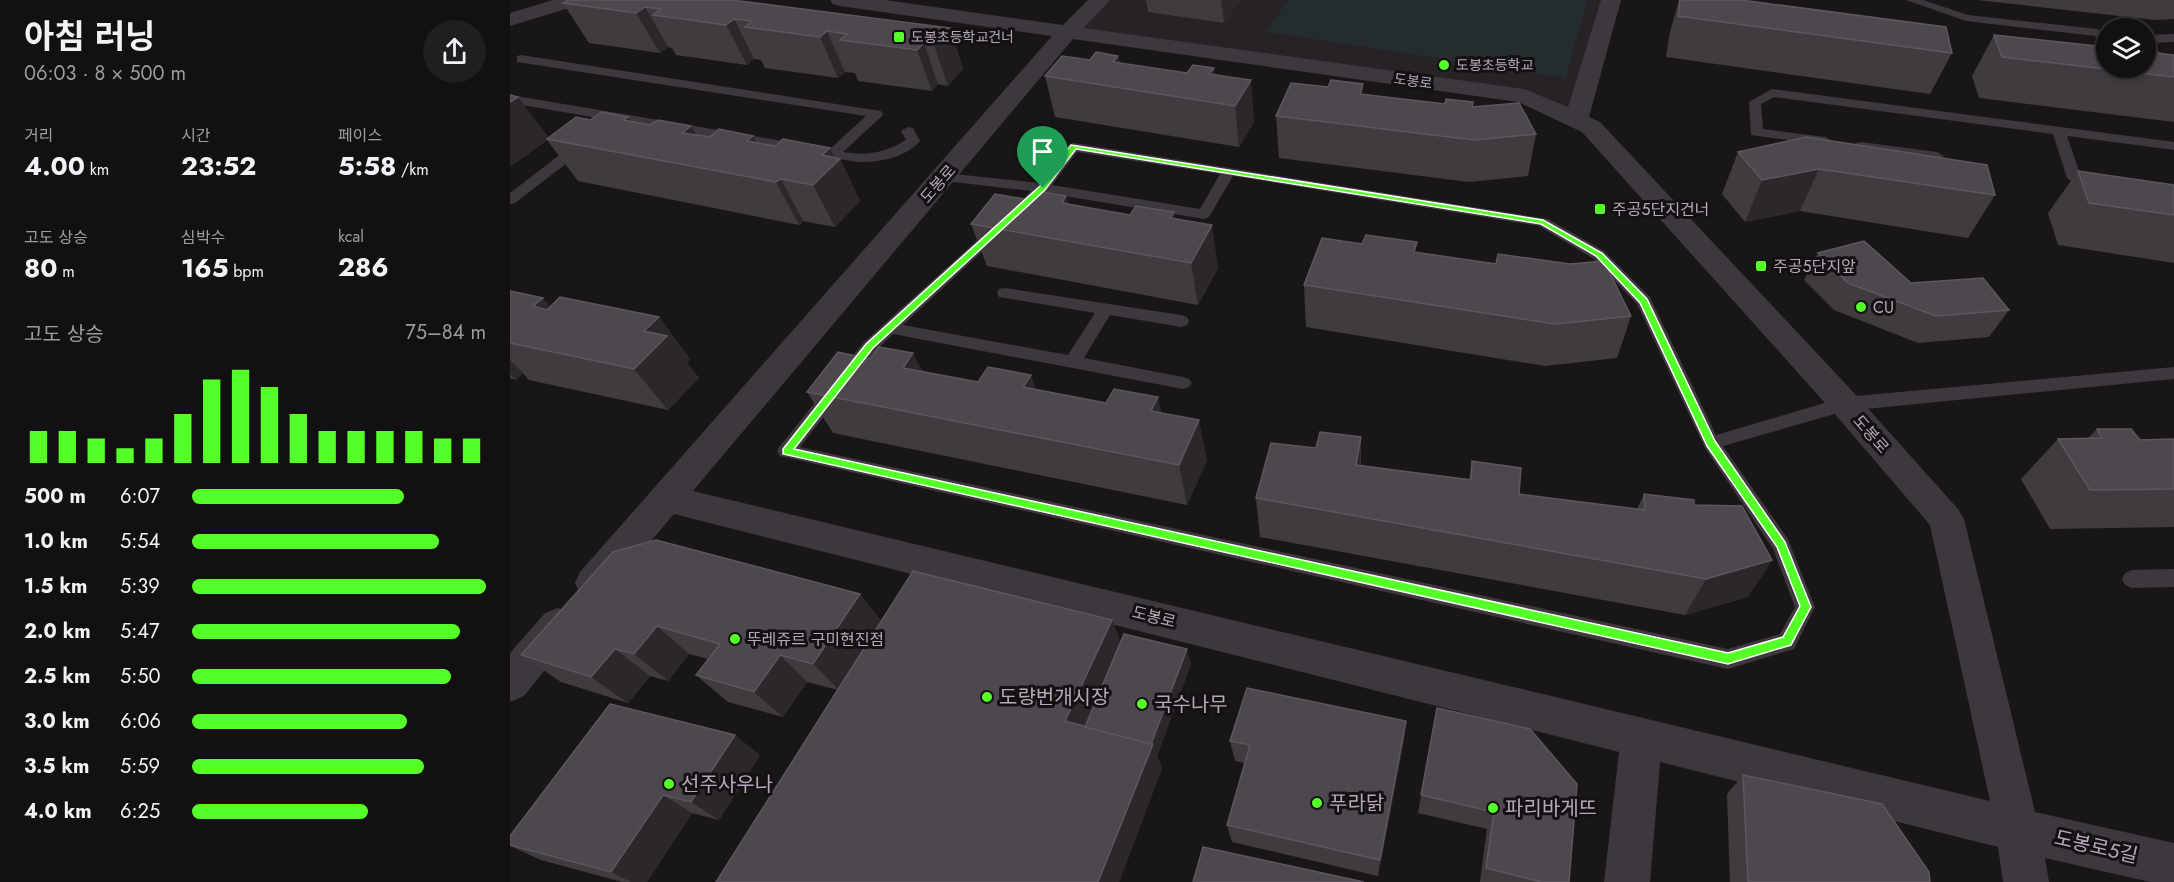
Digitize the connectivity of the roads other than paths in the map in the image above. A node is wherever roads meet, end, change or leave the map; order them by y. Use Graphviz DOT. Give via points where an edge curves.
graph roads {
  1 [pos="575,0"];
  2 [pos="840,0"];
  3 [pos="1100,0"];
  4 [pos="1611,0"];
  5 [pos="1912,0"];
  6 [pos="510,20"];
  7 [pos="1067,33"];
  8 [pos="2096,33"];
  9 [pos="2174,38"];
  10 [pos="2156,39"];
  11 [pos="2156,54"];
  12 [pos="521,59"];
  13 [pos="2174,61"];
  14 [pos="510,99"];
  15 [pos="617,117"];
  16 [pos="1576,120"];
  17 [pos="908,131"];
  18 [pos="2059,131"];
  19 [pos="2174,146"];
  20 [pos="833,154"];
  21 [pos="1937,156"];
  22 [pos="1229,171"];
  23 [pos="945,177"];
  24 [pos="2108,183"];
  25 [pos="1043,188"];
  26 [pos="510,200"];
  27 [pos="1005,293"];
  28 [pos="1105,310"];
  29 [pos="1181,321"];
  30 [pos="890,328"];
  31 [pos="1073,362"];
  32 [pos="2174,373"];
  33 [pos="1183,383"];
  34 [pos="1845,404"];
  35 [pos="1711,443"];
  36 [pos="666,498"];
  37 [pos="2174,578"];
  38 [pos="2132,579"];
  39 [pos="510,683"];
  40 [pos="1641,737"];
  41 [pos="2018,830"];
  42 [pos="2174,865"];
  43 [pos="1627,882"];
  44 [pos="2026,882"];
  1 -- 6 [label="street"];
  2 -- 7 [label="street, 도봉로"];
  3 -- 7 [label="street"];
  4 -- 16 [label="street"];
  5 -- 8 [label="lane" via="1966,18"];
  7 -- 16 [label="street, 도봉로" via="1524,96"];
  7 -- 23 [label="street, 도봉로"];
  9 -- 10 [label="lane"];
  11 -- 13 [label="lane"];
  12 -- 20 [label="lane" via="876,114"];
  14 -- 15 [label="lane"];
  15 -- 20 [label="lane"];
  15 -- 26 [label="lane"];
  16 -- 34 [label="street, 도봉로" via="1592,127"];
  17 -- 20 [label="lane" via="914,141 891,155 866,160"];
  18 -- 19 [label="lane"];
  18 -- 21 [label="lane" via="1772,93 1755,102 1756,132"];
  18 -- 24 [label="lane" via="2074,178"];
  22 -- 25 [label="lane" via="1074,147"];
  22 -- 25 [label="lane" via="1204,214"];
  22 -- 35 [label="lane" via="1543,222 1599,255 1644,301"];
  23 -- 25 [label="lane"];
  23 -- 36 [label="street, 도봉로"];
  25 -- 30 [label="lane"];
  27 -- 28 [label="lane"];
  28 -- 29 [label="lane"];
  28 -- 31 [label="lane"];
  30 -- 31 [label="lane"];
  30 -- 35 [label="lane" via="870,346 786,451 1728,659 1787,642 1805,607 1781,545"];
  31 -- 33 [label="lane"];
  32 -- 34 [label="lane"];
  34 -- 35 [label="lane"];
  34 -- 41 [label="street, 도봉로" via="1946,519"];
  36 -- 39 [label="street, 도봉로"];
  36 -- 40 [label="street, 도봉로"];
  37 -- 38 [label="lane"];
  40 -- 41 [label="street, 도봉로"];
  40 -- 43 [label="street"];
  41 -- 42 [label="street, 도봉로5길"];
  41 -- 44 [label="street, 도봉로"];
}
